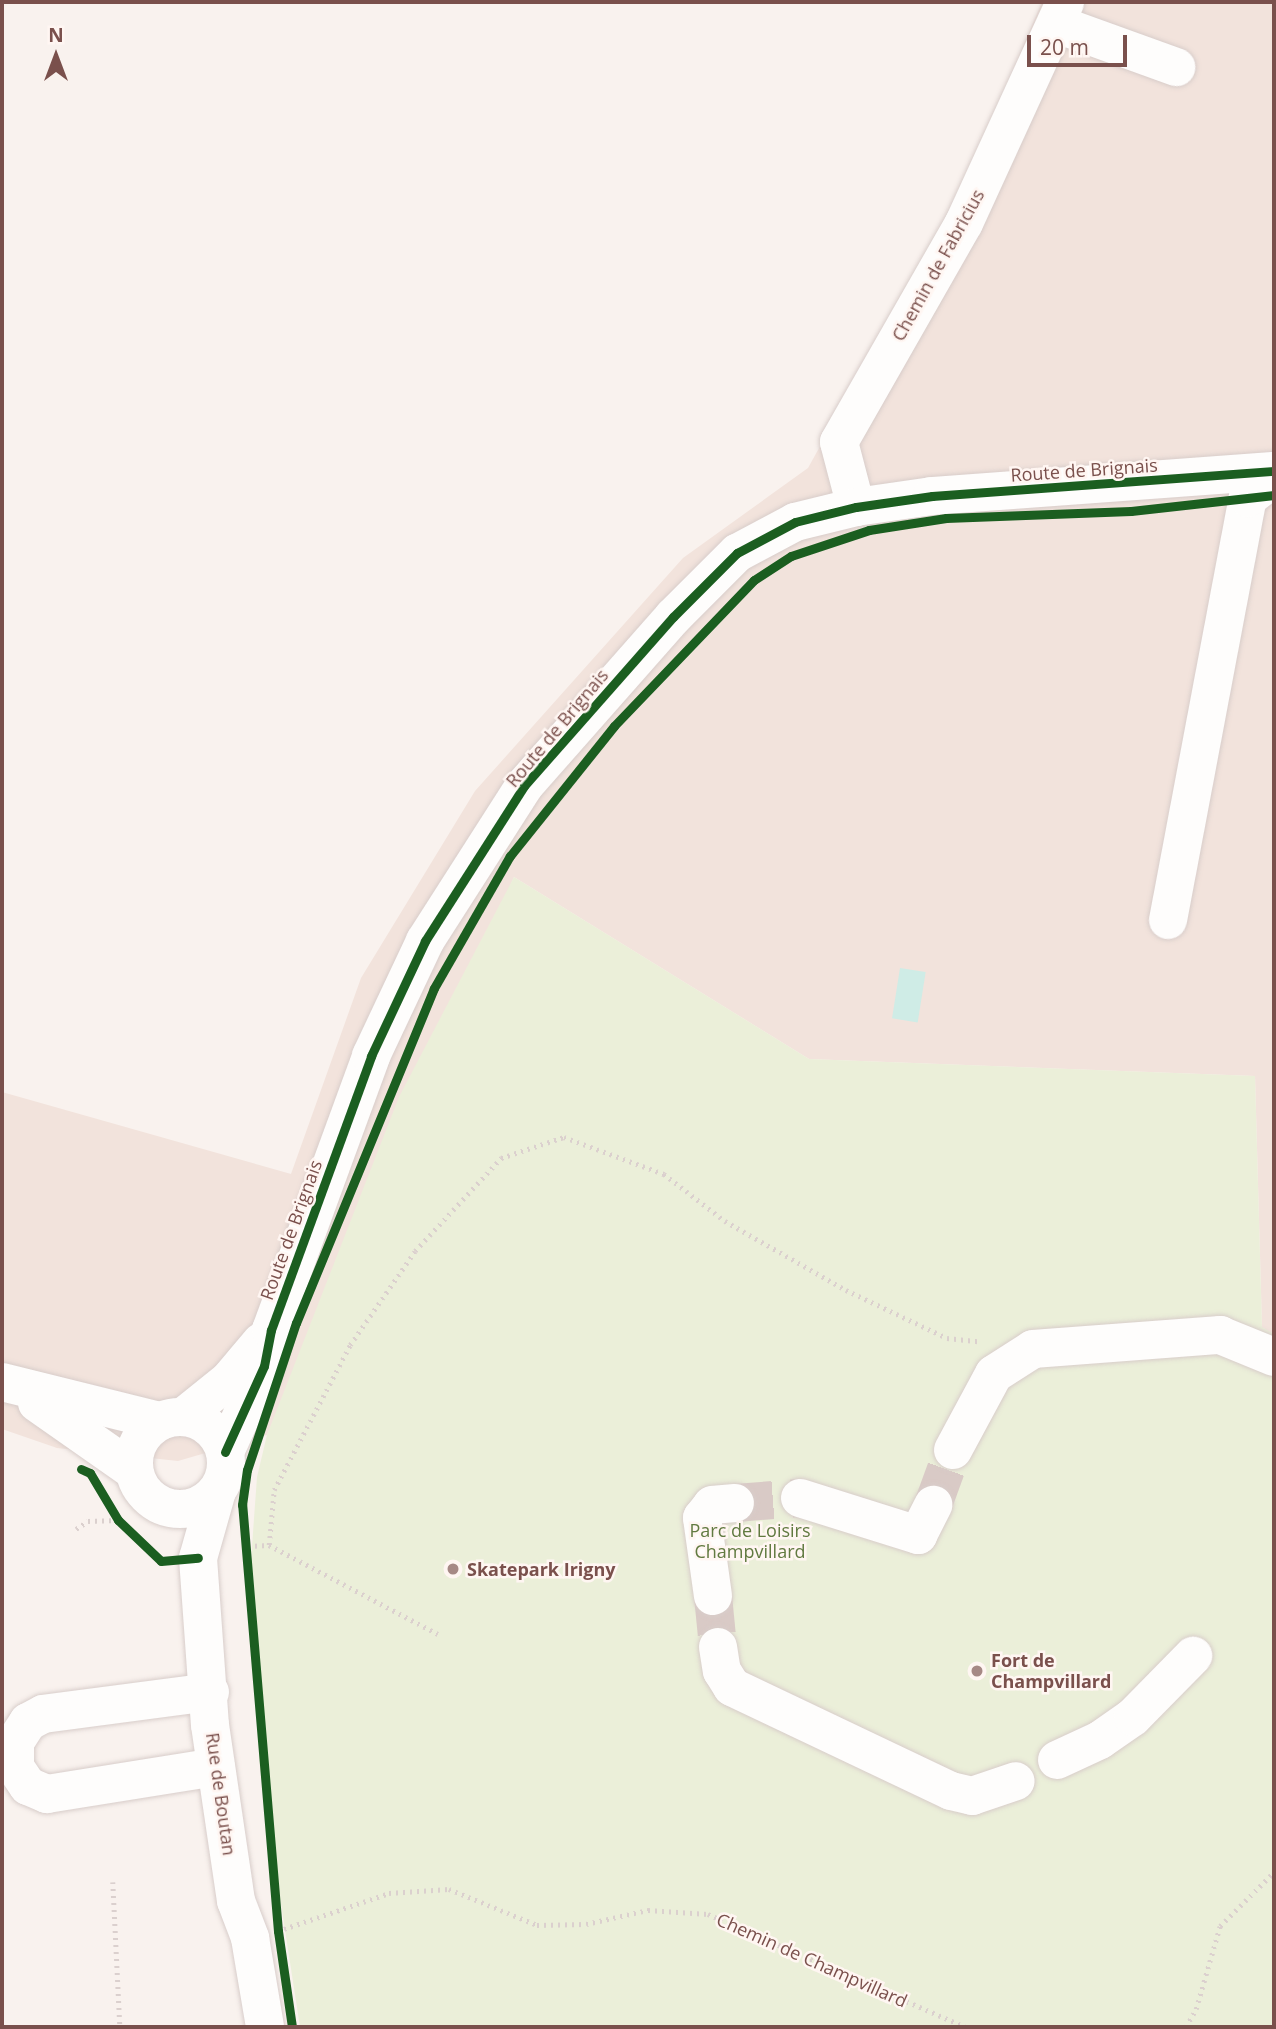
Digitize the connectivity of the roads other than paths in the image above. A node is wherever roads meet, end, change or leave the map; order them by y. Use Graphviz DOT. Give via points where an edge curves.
graph roads {
  1 [pos="1061,13"];
  2 [pos="1176,67"];
  3 [pos="1274,471"];
  4 [pos="1274,478"];
  5 [pos="856,507"];
  6 [pos="1168,920"];
  7 [pos="271,1330"];
  8 [pos="1274,1357"];
  9 [pos="2,1383"];
  10 [pos="171,1419"];
  11 [pos="953,1450"];
  12 [pos="225,1452"];
  13 [pos="134,1471"];
  14 [pos="217,1491"];
  15 [pos="800,1498"];
  16 [pos="735,1503"];
  17 [pos="933,1505"];
  18 [pos="164,1506"];
  19 [pos="198,1558"];
  20 [pos="713,1596"];
  21 [pos="718,1647"];
  22 [pos="1193,1656"];
  23 [pos="210,1692"];
  24 [pos="1057,1760"];
  25 [pos="216,1767"];
  26 [pos="1016,1781"];
  27 [pos="265,2027"];
  1 -- 2 [label="street, Chemin de Fabricius"];
  1 -- 5 [label="street, Chemin de Fabricius" via="964,223 839,442"];
  3 -- 5 [label="street, Route de Brignais" via="932,496"];
  4 -- 6 [label="street" via="1248,498"];
  5 -- 7 [label="street, Route de Brignais" via="794,522 737,553 673,617 524,786 425,941 371,1056"];
  7 -- 10 [label="street, Route de Brignais" via="229,1380"];
  7 -- 12 [label="street, Route de Brignais" via="264,1366"];
  8 -- 11 [label="street" via="1220,1335 1033,1349 994,1374"];
  9 -- 10 [label="street"];
  9 -- 13 [label="street" via="57,1415"];
  10 -- 12 [label="street" via="199,1420 216,1434"];
  10 -- 13 [label="street" via="139,1442"];
  12 -- 14 [label="street" via="226,1466"];
  13 -- 18 [label="street" via="150,1498"];
  14 -- 18 [label="street" via="197,1506"];
  14 -- 19 [label="street, Rue de Boutan"];
  15 -- 17 [label="street" via="918,1535"];
  16 -- 20 [label="street" via="712,1506 702,1518"];
  18 -- 19 [label="street, Rue de Boutan"];
  19 -- 23 [label="street, Rue de Boutan"];
  21 -- 26 [label="street" via="722,1671 732,1687 951,1791 972,1796"];
  22 -- 24 [label="street" via="1133,1717 1100,1740"];
  23 -- 25 [label="street, Rue de Boutan"];
  23 -- 25 [label="street" via="43,1714 27,1722 15,1742 15,1767 27,1786 47,1794"];
  25 -- 27 [label="street, Rue de Boutan" via="236,1901 250,1938"];
}
